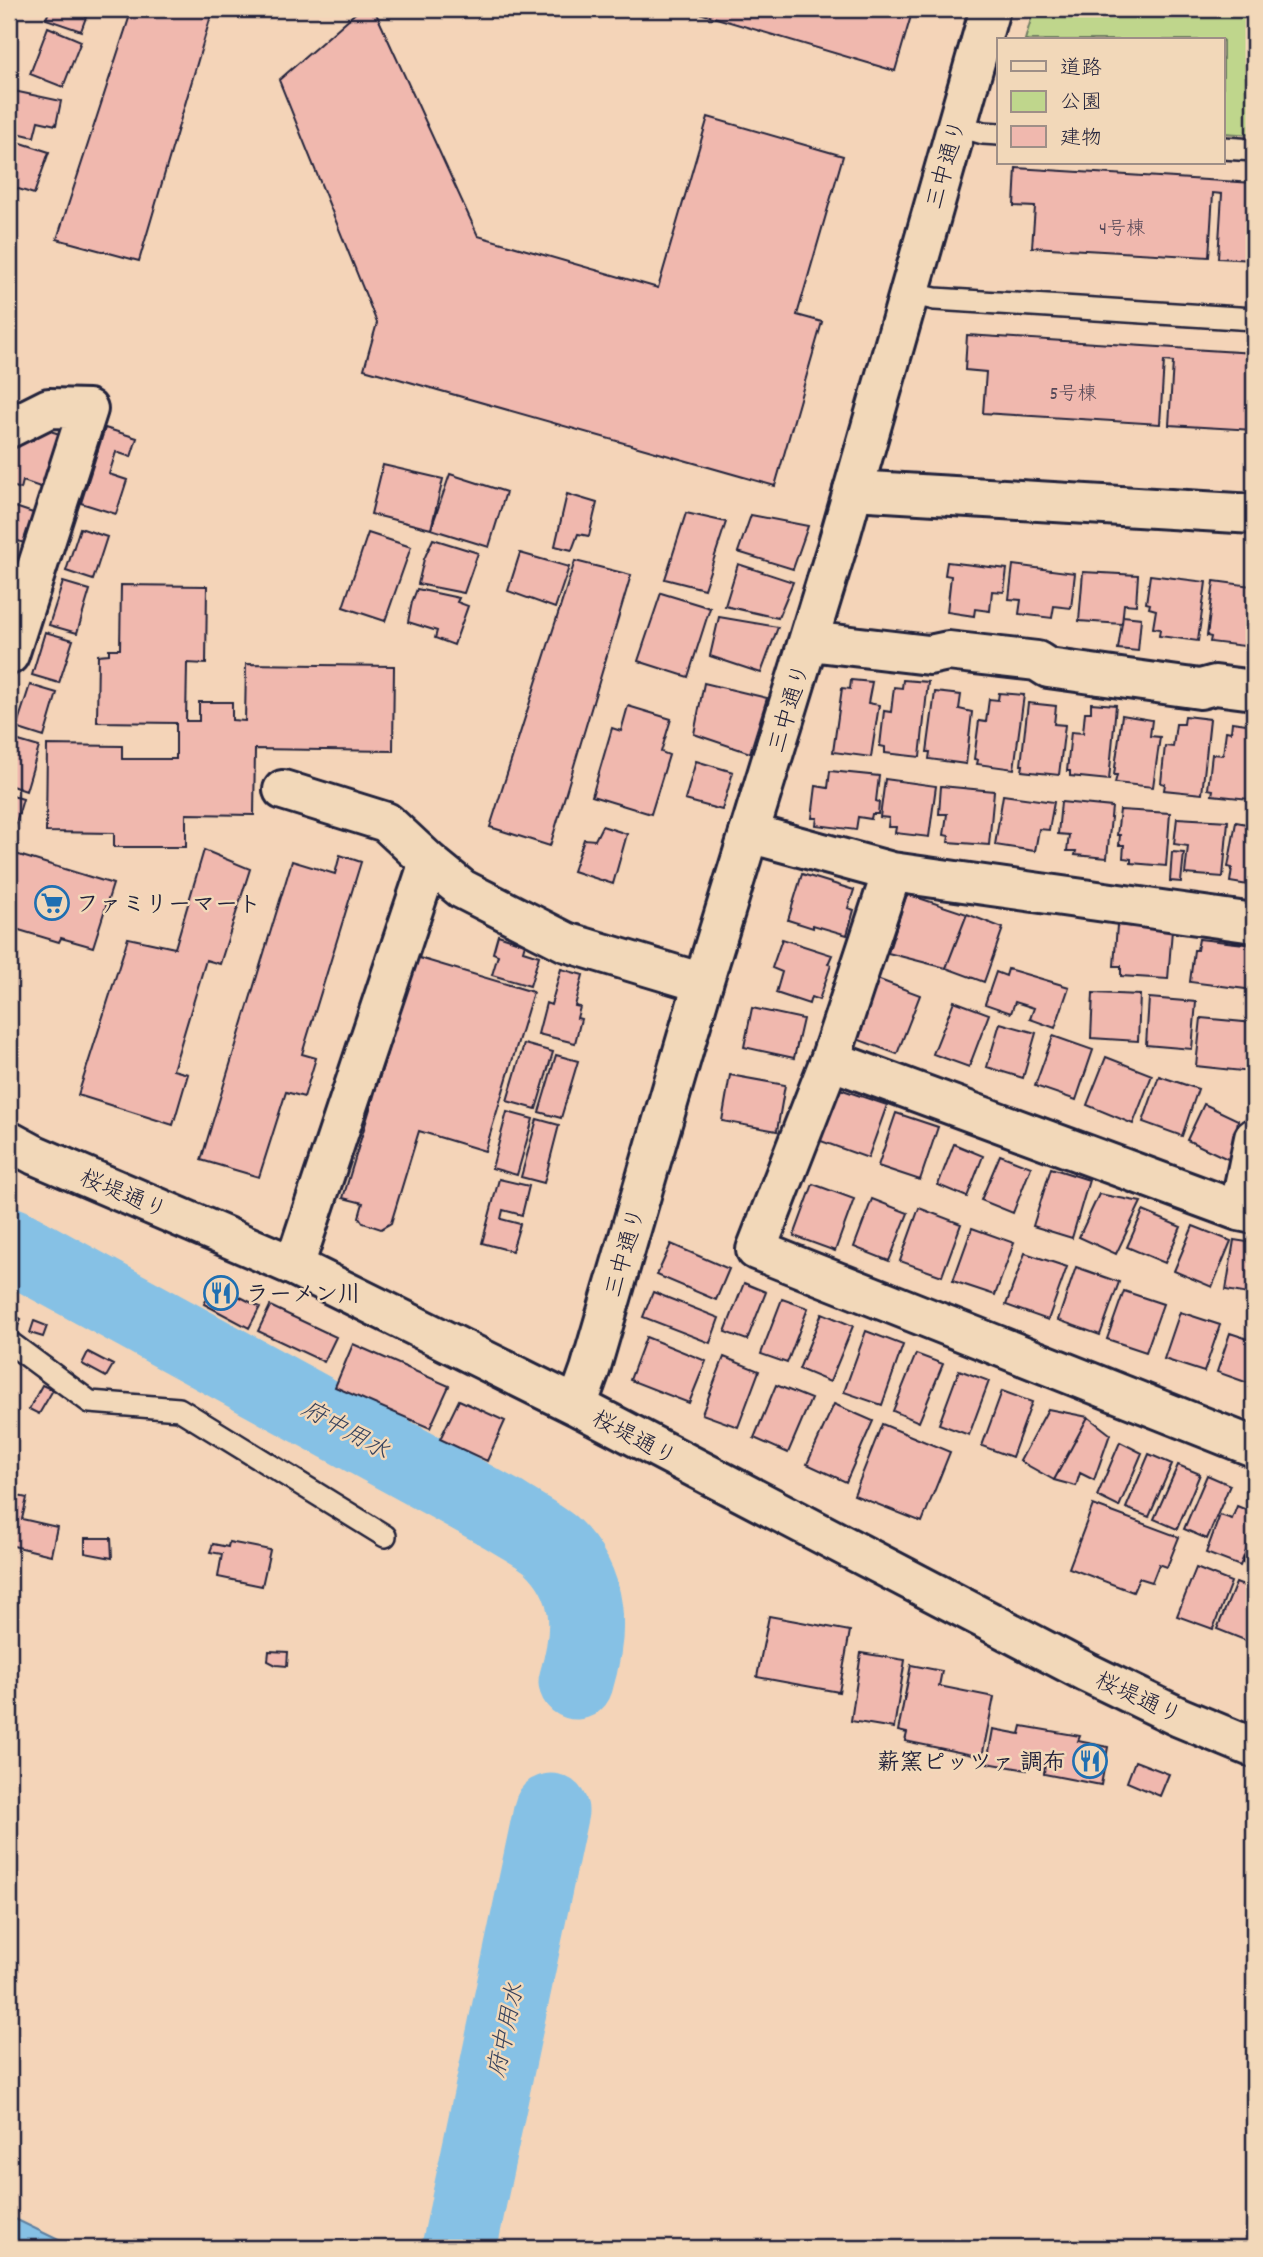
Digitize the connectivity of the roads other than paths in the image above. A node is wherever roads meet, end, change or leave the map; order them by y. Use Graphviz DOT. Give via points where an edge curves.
graph roads {
  1 [pos="990,9"];
  2 [pos="956,125"];
  3 [pos="997,134"];
  4 [pos="1224,148"];
  5 [pos="1254,150"];
  6 [pos="909,293"];
  7 [pos="1254,319"];
  8 [pos="9,428"];
  9 [pos="853,490"];
  10 [pos="1254,514"];
  11 [pos="808,641"];
  12 [pos="9,655"];
  13 [pos="1254,690"];
  14 [pos="283,790"];
  15 [pos="749,832"];
  16 [pos="429,862"];
  17 [pos="892,872"];
  18 [pos="1254,923"];
  19 [pos="703,983"];
  20 [pos="830,1060"];
  21 [pos="1254,1138"];
  22 [pos="9,1141"];
  23 [pos="1247,1212"];
  24 [pos="294,1266"];
  25 [pos="9,1342"];
  26 [pos="577,1406"];
  27 [pos="1254,1447"];
  28 [pos="384,1536"];
  29 [pos="1254,1748"];
  1 -- 2 [label="street, 三中通り"];
  2 -- 3 [label="lane"];
  2 -- 6 [label="street, 三中通り"];
  4 -- 5 [label="lane"];
  6 -- 7 [label="lane" via="935,299"];
  6 -- 9 [label="street, 三中通り"];
  8 -- 12 [label="street" via="49,408 88,409"];
  9 -- 10 [label="street"];
  9 -- 11 [label="street, 三中通り"];
  11 -- 13 [label="street" via="929,654 948,651 1172,685"];
  11 -- 15 [label="street, 三中通り"];
  14 -- 16 [label="street" via="386,822"];
  15 -- 17 [label="street"];
  15 -- 19 [label="street, 三中通り"];
  16 -- 19 [label="street" via="462,889 566,942"];
  16 -- 24 [label="street"];
  17 -- 18 [label="street"];
  17 -- 20 [label="street"];
  19 -- 26 [label="street, 三中通り"];
  20 -- 23 [label="street"];
  20 -- 27 [label="street" via="756,1250"];
  21 -- 23 [label="street"];
  22 -- 24 [label="street, 桜堤通り"];
  24 -- 26 [label="street, 桜堤通り"];
  25 -- 28 [label="lane" via="90,1402 179,1409"];
  26 -- 29 [label="street, 桜堤通り" via="1086,1672"];
}
